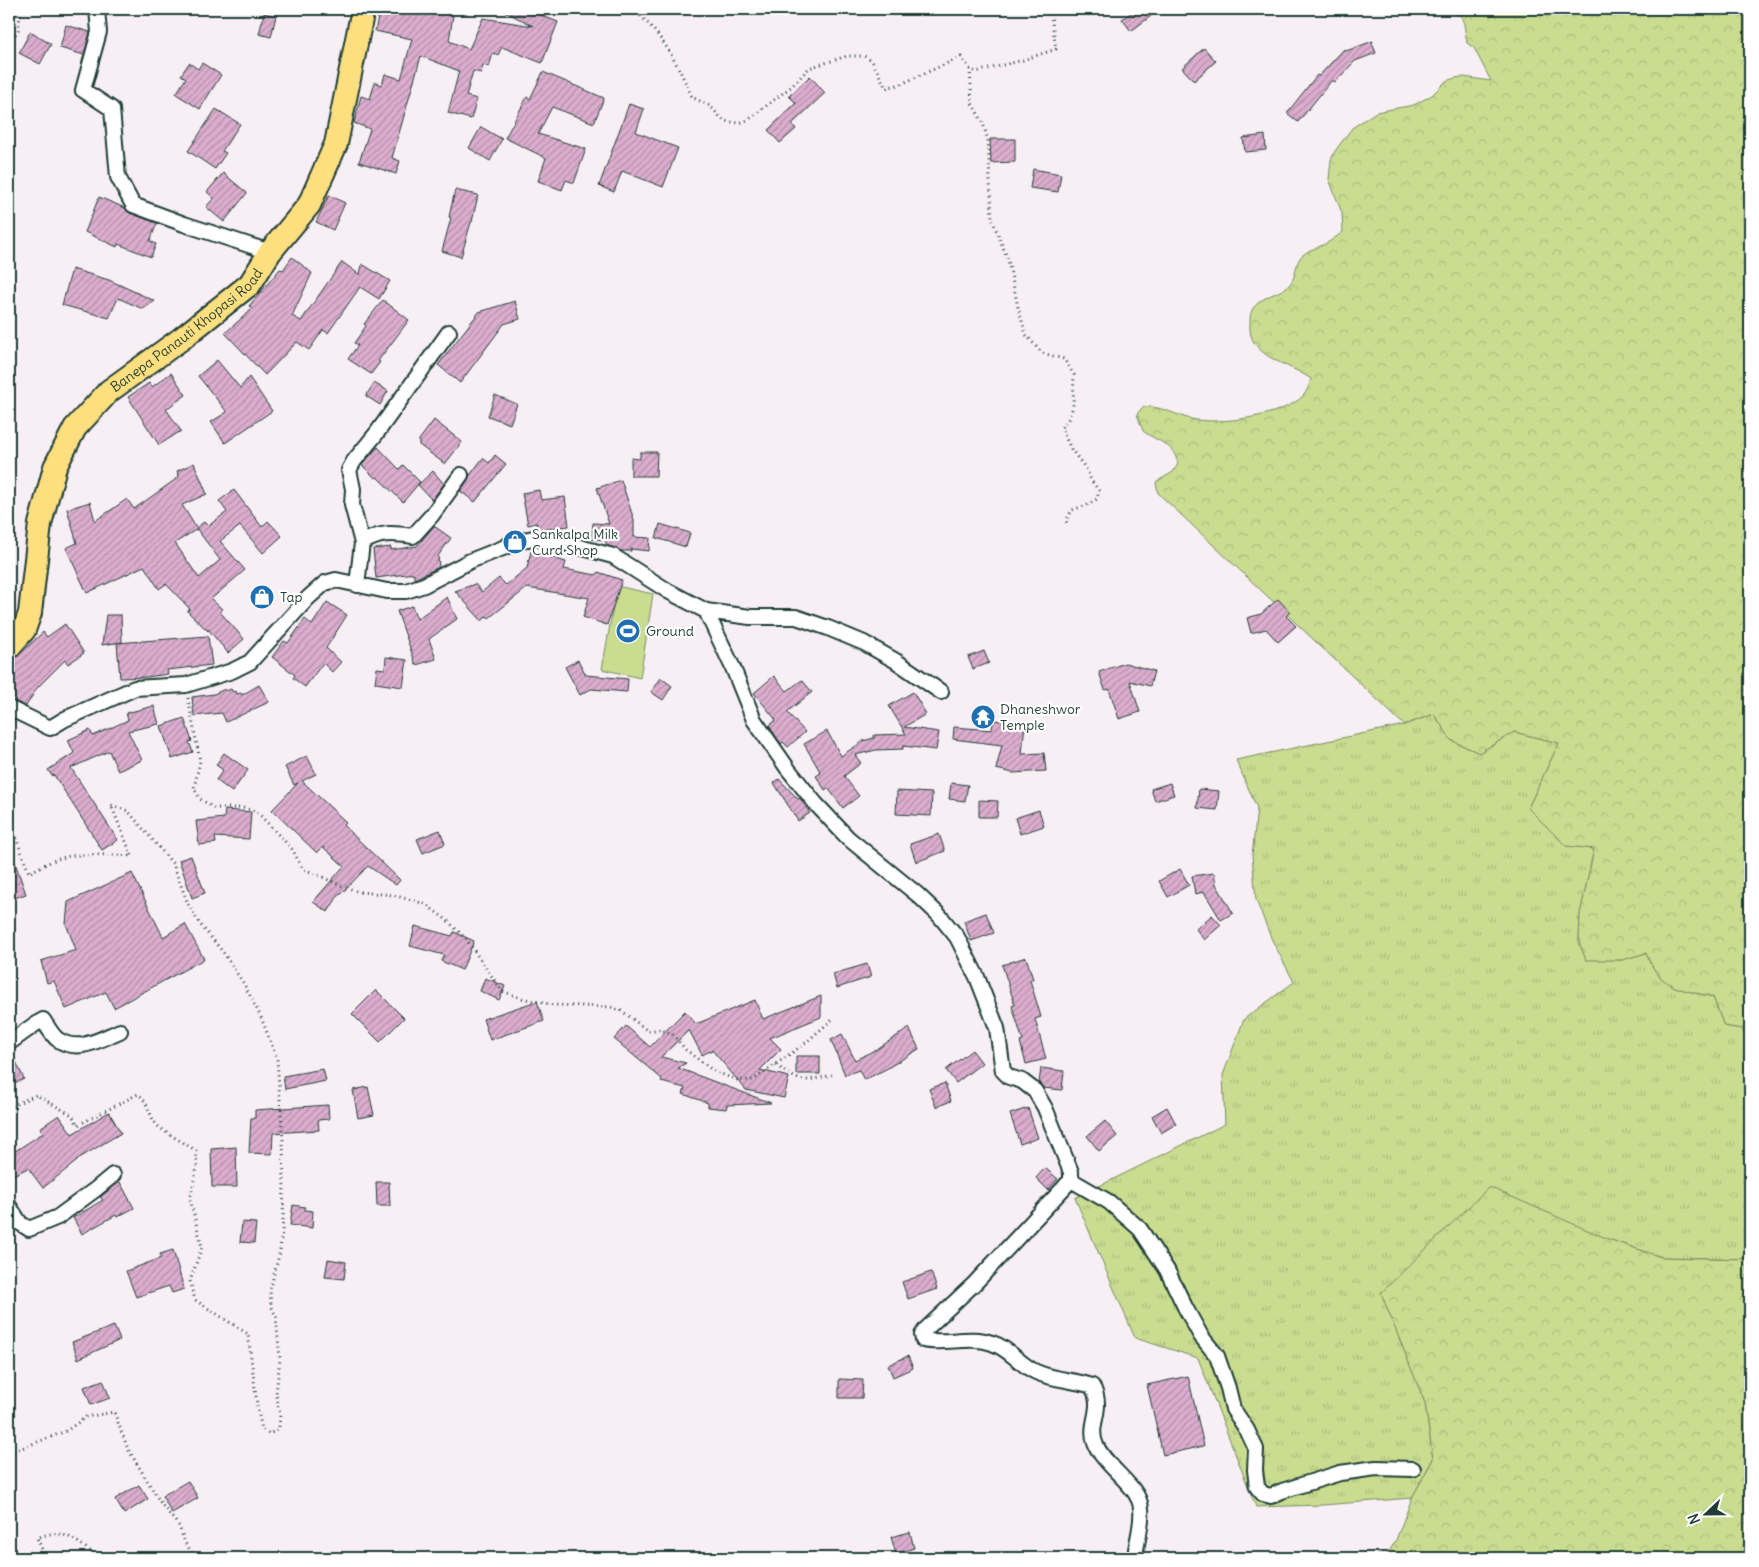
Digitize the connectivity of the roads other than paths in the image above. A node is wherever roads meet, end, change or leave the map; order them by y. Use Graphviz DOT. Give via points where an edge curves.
graph roads {
  1 [pos="97,9"];
  2 [pos="363,9"];
  3 [pos="270,252"];
  4 [pos="449,332"];
  5 [pos="461,475"];
  6 [pos="362,543"];
  7 [pos="357,585"];
  8 [pos="706,611"];
  9 [pos="9,647"];
  10 [pos="941,692"];
  11 [pos="9,708"];
  12 [pos="120,1031"];
  13 [pos="9,1043"];
  14 [pos="113,1175"];
  15 [pos="1071,1180"];
  16 [pos="9,1206"];
  17 [pos="1412,1469"];
  18 [pos="1135,1558"];
  1 -- 3 [label="street" via="99,32 83,90 112,109 118,177 134,205"];
  2 -- 3 [label="main road, Banepa Panauti Khopasi Road" via="336,144 309,205"];
  3 -- 9 [label="main road, Banepa Panauti Khopasi Road" via="250,284 110,391 75,428 55,467 40,524 30,613 24,630"];
  4 -- 6 [label="street" via="349,470 352,505"];
  5 -- 6 [label="street" via="413,536 394,533 374,535"];
  6 -- 7 [label="street"];
  7 -- 8 [label="street" via="406,591 514,542 533,538 613,556"];
  7 -- 11 [label="street" via="336,580 326,583 308,598 250,662 232,671 186,685 135,688 50,728"];
  8 -- 10 [label="street" via="750,617 796,617 828,628 896,660"];
  8 -- 15 [label="street" via="754,720 788,768 848,838 918,895 957,937 997,1028 1003,1071 1035,1091 1062,1149"];
  12 -- 13 [label="street" via="96,1042 69,1046 56,1038 43,1020"];
  14 -- 16 [label="street" via="58,1217 28,1229"];
  15 -- 17 [label="street" via="1108,1202 1140,1230 1167,1270 1184,1307 1217,1356 1233,1409 1256,1449 1256,1487 1263,1494 1272,1496 1340,1473 1376,1468"];
  15 -- 18 [label="street" via="975,1283 926,1329 922,1334 923,1340 981,1340 1008,1352 1035,1372 1092,1386 1097,1395 1098,1410 1093,1433 1095,1442 1110,1467 1138,1497 1141,1508"];
}
